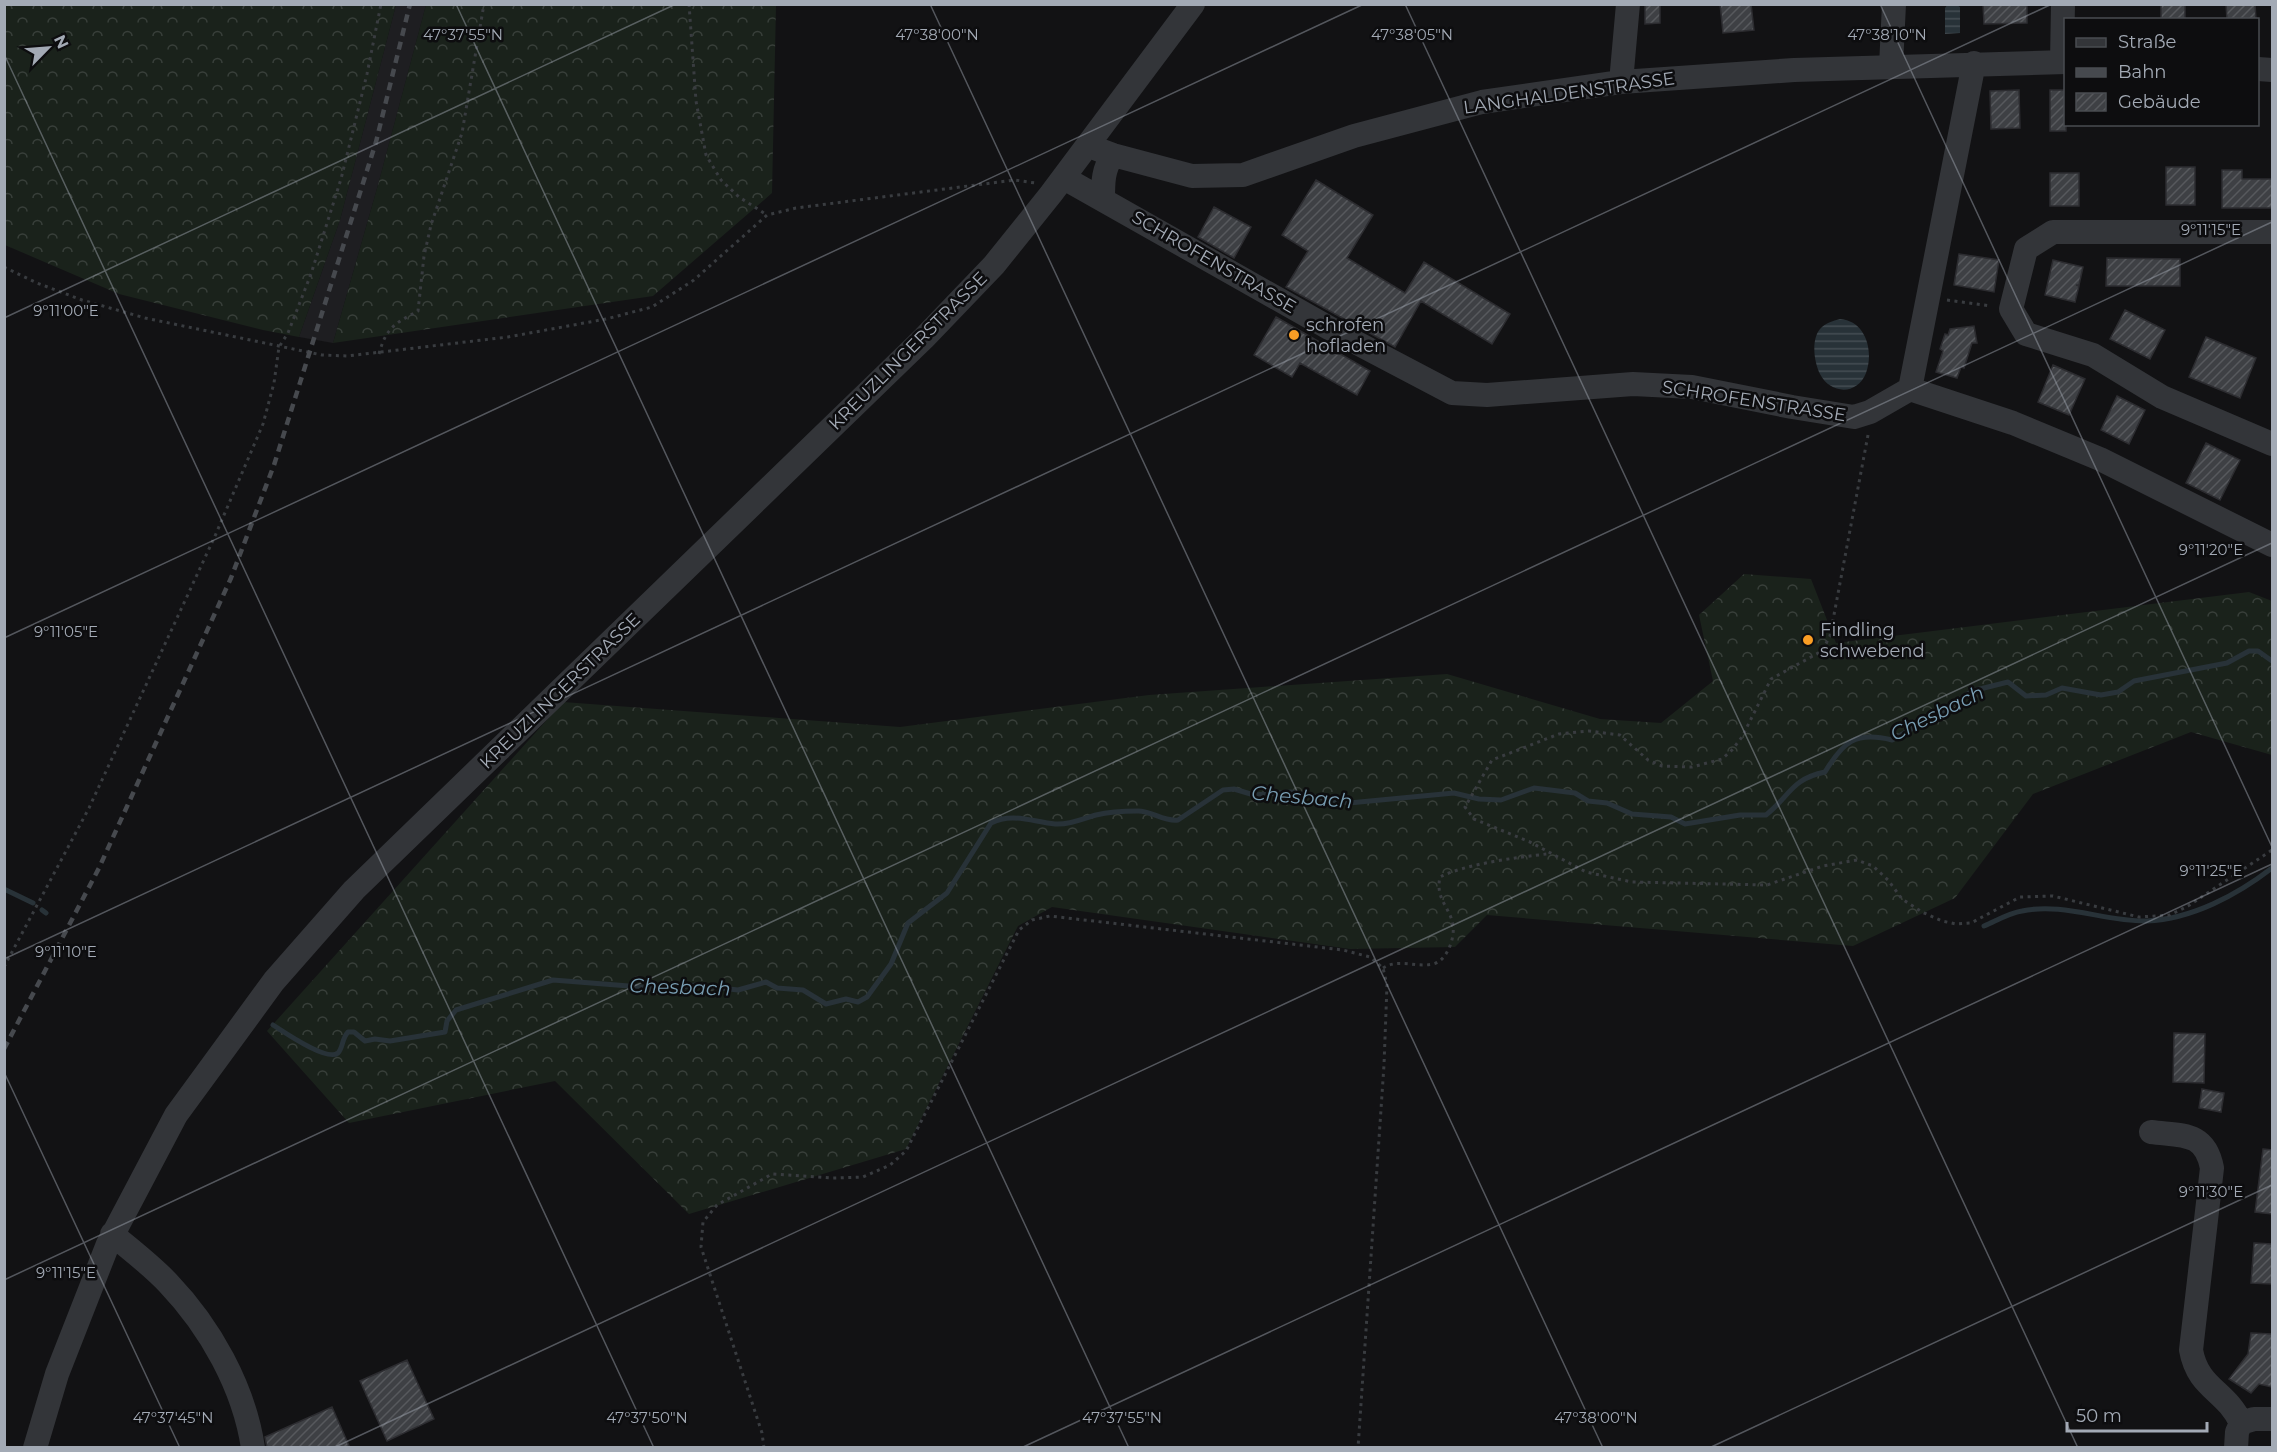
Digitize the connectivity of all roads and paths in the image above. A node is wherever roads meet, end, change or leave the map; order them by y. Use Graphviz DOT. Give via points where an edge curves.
graph roads {
  1 [pos="381,4"];
  2 [pos="484,4"];
  3 [pos="689,4"];
  4 [pos="1193,4"];
  5 [pos="1628,4"];
  6 [pos="1894,4"];
  7 [pos="2063,4"];
  8 [pos="2064,62"];
  9 [pos="1974,63"];
  10 [pos="1891,66"];
  11 [pos="1621,82"];
  12 [pos="1089,144"];
  13 [pos="1113,154"];
  14 [pos="1057,186"];
  15 [pos="1103,199"];
  16 [pos="767,215"];
  17 [pos="2272,232"];
  18 [pos="4,267"];
  19 [pos="1929,297"];
  20 [pos="2011,309"];
  21 [pos="279,347"];
  22 [pos="379,354"];
  23 [pos="1910,389"];
  24 [pos="1870,412"];
  25 [pos="2272,444"];
  26 [pos="2272,545"];
  27 [pos="2272,850"];
  28 [pos="1549,854"];
  29 [pos="4,967"];
  30 [pos="1383,968"];
  31 [pos="2151,1132"];
  32 [pos="112,1234"];
  33 [pos="2272,1419"];
  34 [pos="2241,1423"];
  35 [pos="35,1448"];
  36 [pos="253,1448"];
  37 [pos="764,1448"];
  38 [pos="1358,1448"];
  39 [pos="2236,1448"];
  1 -- 21 [label="path" via="338,190 311,274"];
  2 -- 22 [label="path" via="462,133 423,256 418,311 394,324 383,336"];
  3 -- 16 [label="path" via="696,101 706,155 721,180"];
  4 -- 12 [label="street, KREUZLINGERSTRASSE"];
  5 -- 11 [label="street"];
  6 -- 10 [label="street"];
  7 -- 8 [label="street"];
  8 -- 9 [label="street, LANGHALDENSTRASSE"];
  9 -- 10 [label="street, LANGHALDENSTRASSE"];
  9 -- 19 [label="street"];
  10 -- 11 [label="street, LANGHALDENSTRASSE"];
  11 -- 13 [label="street, LANGHALDENSTRASSE" via="1482,102 1354,136 1243,175 1192,176"];
  12 -- 13 [label="street, LANGHALDENSTRASSE"];
  12 -- 14 [label="street, KREUZLINGERSTRASSE"];
  13 -- 15 [label="street" via="1102,183"];
  14 -- 15 [label="street, SCHROFENSTRASSE"];
  14 -- 16 [label="path" via="1015,180"];
  14 -- 32 [label="street, KREUZLINGERSTRASSE" via="994,265 924,339 354,890 274,981 176,1114"];
  15 -- 24 [label="street, SCHROFENSTRASSE" via="1452,393 1487,395 1633,384 1692,387 1854,417"];
  16 -- 22 [label="path" via="694,280 652,307 508,337"];
  17 -- 20 [label="street" via="2054,232 2026,249"];
  18 -- 21 [label="path" via="82,300"];
  19 -- 20 [label="path"];
  19 -- 23 [label="street"];
  20 -- 25 [label="street" via="2026,334 2093,355 2162,397"];
  21 -- 22 [label="path" via="333,357"];
  21 -- 29 [label="path" via="263,424 215,536 89,808"];
  23 -- 24 [label="street, SCHROFENSTRASSE"];
  23 -- 26 [label="street" via="2002,419 2100,459"];
  24 -- 28 [label="path" via="1830,636 1822,651 1771,679 1742,737 1722,759 1706,765 1662,766 1648,760 1620,735 1589,731 1559,735 1492,760 1465,807 1474,819"];
  27 -- 28 [label="path" via="2170,915 2139,917 2053,896 2020,897 1971,923 1956,924 1922,912 1902,899 1874,866 1857,860 1823,866 1767,885 1632,882 1586,872"];
  28 -- 30 [label="path" via="1499,861 1440,877 1438,887 1453,926 1449,950 1434,964 1392,963"];
  30 -- 37 [label="path" via="1370,957 1343,950 1099,921 1050,916 1032,920 1019,930 906,1151 890,1165 863,1177 772,1174 717,1205 703,1222 701,1247"];
  30 -- 38 [label="path" via="1387,985 1384,1065"];
  31 -- 34 [label="street" via="2194,1139 2210,1156 2212,1168 2191,1350 2198,1374 2236,1411"];
  32 -- 35 [label="street, KREUZLINGERSTRASSE" via="61,1363"];
  32 -- 36 [label="street" via="167,1282 215,1344 240,1398"];
  33 -- 34 [label="street"];
  34 -- 39 [label="street"];
}
